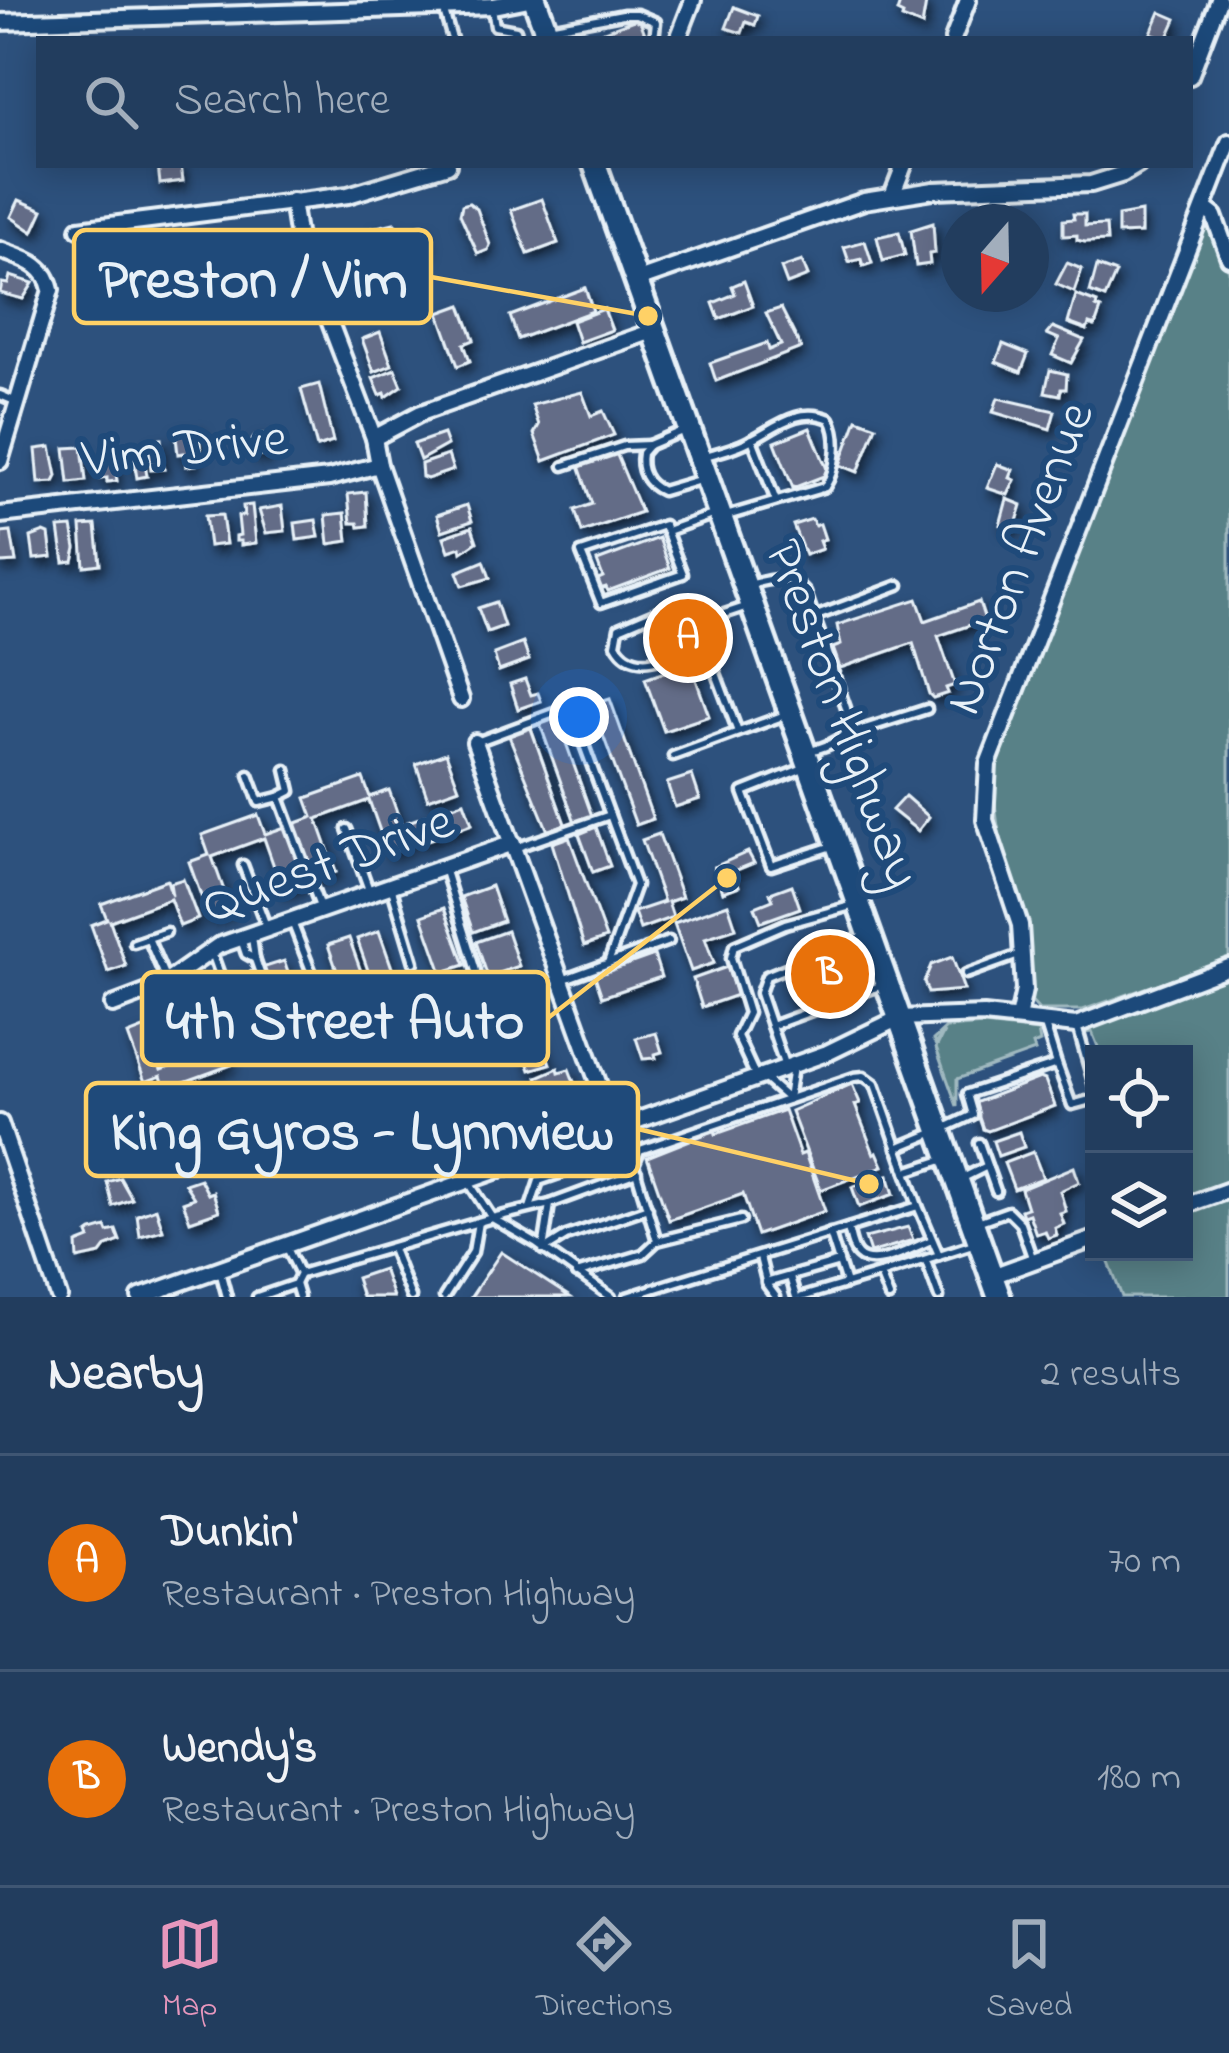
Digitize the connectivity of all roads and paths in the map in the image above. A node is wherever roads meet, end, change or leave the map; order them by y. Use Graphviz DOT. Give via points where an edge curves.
graph roads {
  1 [pos="524,0"];
  2 [pos="535,0"];
  3 [pos="693,0"];
  4 [pos="968,0"];
  5 [pos="1219,0"];
  6 [pos="491,5"];
  7 [pos="443,7"];
  8 [pos="0,22"];
  9 [pos="547,34"];
  10 [pos="451,36"];
  11 [pos="518,36"];
  12 [pos="654,36"];
  13 [pos="679,36"];
  14 [pos="954,36"];
  15 [pos="1193,68"];
  16 [pos="1229,142"];
  17 [pos="439,168"];
  18 [pos="597,168"];
  19 [pos="903,168"];
  20 [pos="1133,168"];
  21 [pos="892,196"];
  22 [pos="292,201"];
  23 [pos="1204,208"];
  24 [pos="80,229"];
  25 [pos="0,250"];
  26 [pos="1229,258"];
  27 [pos="638,280"];
  28 [pos="653,331"];
  29 [pos="0,395"];
  30 [pos="16,402"];
  31 [pos="688,428"];
  32 [pos="374,438"];
  33 [pos="752,439"];
  34 [pos="649,445"];
  35 [pos="0,461"];
  36 [pos="379,465"];
  37 [pos="564,466"];
  38 [pos="702,468"];
  39 [pos="776,501"];
  40 [pos="0,515"];
  41 [pos="719,515"];
  42 [pos="667,531"];
  43 [pos="898,585"];
  44 [pos="748,596"];
  45 [pos="814,617"];
  46 [pos="712,618"];
  47 [pos="714,668"];
  48 [pos="461,699"];
  49 [pos="927,709"];
  50 [pos="790,713"];
  51 [pos="738,732"];
  52 [pos="846,735"];
  53 [pos="475,742"];
  54 [pos="673,756"];
  55 [pos="807,760"];
  56 [pos="286,770"];
  57 [pos="248,776"];
  58 [pos="278,797"];
  59 [pos="610,815"];
  60 [pos="347,829"];
  61 [pos="839,844"];
  62 [pos="514,846"];
  63 [pos="243,865"];
  64 [pos="444,868"];
  65 [pos="392,886"];
  66 [pos="370,893"];
  67 [pos="860,903"];
  68 [pos="322,910"];
  69 [pos="291,921"];
  70 [pos="267,929"];
  71 [pos="166,932"];
  72 [pos="872,934"];
  73 [pos="246,937"];
  74 [pos="148,938"];
  75 [pos="669,941"];
  76 [pos="134,943"];
  77 [pos="211,950"];
  78 [pos="1023,954"];
  79 [pos="414,962"];
  80 [pos="608,963"];
  81 [pos="1229,967"];
  82 [pos="476,971"];
  83 [pos="966,974"];
  84 [pos="562,980"];
  85 [pos="888,983"];
  86 [pos="163,986"];
  87 [pos="319,991"];
  88 [pos="113,1005"];
  89 [pos="899,1018"];
  90 [pos="1018,1018"];
  91 [pos="1043,1020"];
  92 [pos="1076,1025"];
  93 [pos="771,1026"];
  94 [pos="182,1046"];
  95 [pos="1085,1056"];
  96 [pos="1057,1064"];
  97 [pos="789,1065"];
  98 [pos="759,1076"];
  99 [pos="788,1099"];
  100 [pos="1085,1101"];
  101 [pos="0,1123"];
  102 [pos="620,1126"];
  103 [pos="940,1130"];
  104 [pos="979,1143"];
  105 [pos="897,1148"];
  106 [pos="635,1156"];
  107 [pos="950,1157"];
  108 [pos="987,1166"];
  109 [pos="637,1172"];
  110 [pos="906,1172"];
  111 [pos="468,1180"];
  112 [pos="958,1180"];
  113 [pos="1229,1190"];
  114 [pos="996,1191"];
  115 [pos="1193,1203"];
  116 [pos="550,1204"];
  117 [pos="918,1206"];
  118 [pos="530,1208"];
  119 [pos="648,1208"];
  120 [pos="492,1218"];
  121 [pos="741,1220"];
  122 [pos="478,1222"];
  123 [pos="848,1228"];
  124 [pos="830,1233"];
  125 [pos="976,1233"];
  126 [pos="932,1240"];
  127 [pos="657,1241"];
  128 [pos="1085,1242"];
  129 [pos="286,1245"];
  130 [pos="392,1249"];
  131 [pos="542,1251"];
  132 [pos="759,1256"];
  133 [pos="939,1256"];
  134 [pos="926,1260"];
  135 [pos="1033,1261"];
  136 [pos="839,1262"];
  137 [pos="220,1269"];
  138 [pos="300,1274"];
  139 [pos="576,1274"];
  140 [pos="880,1274"];
  141 [pos="790,1276"];
  142 [pos="766,1283"];
  143 [pos="295,1284"];
  144 [pos="846,1284"];
  145 [pos="996,1286"];
  146 [pos="175,1291"];
  147 [pos="159,1294"];
  148 [pos="59,1297"];
  149 [pos="140,1297"];
  150 [pos="227,1297"];
  151 [pos="257,1297"];
  152 [pos="298,1297"];
  153 [pos="411,1297"];
  154 [pos="445,1297"];
  155 [pos="611,1297"];
  156 [pos="627,1297"];
  157 [pos="774,1297"];
  158 [pos="799,1297"];
  159 [pos="889,1297"];
  160 [pos="939,1297"];
  1 -- 6 [label="street"];
  2 -- 9 [label="main road"];
  3 -- 13 [label="street"];
  4 -- 14 [label="street"];
  5 -- 15 [label="street"];
  6 -- 7 [label="street"];
  6 -- 11 [label="lane" via="495,26"];
  7 -- 8 [label="street"];
  7 -- 10 [label="lane"];
  9 -- 12 [label="lane" via="637,14 656,22"];
  16 -- 23 [label="street, Norton Avenue"];
  17 -- 22 [label="street" via="373,190"];
  18 -- 27 [label="main road, Preston Highway"];
  19 -- 21 [label="street"];
  20 -- 21 [label="street" via="1091,184"];
  21 -- 27 [label="street"];
  22 -- 24 [label="street"];
  22 -- 32 [label="street" via="298,238"];
  23 -- 26 [label="street"];
  23 -- 78 [label="street, Norton Avenue" via="988,764 985,820"];
  25 -- 30 [label="street" via="41,268 51,290"];
  27 -- 28 [label="main road, Preston Highway"];
  28 -- 31 [label="main road, Preston Highway"];
  28 -- 32 [label="street" via="421,413"];
  29 -- 30 [label="lane"];
  30 -- 35 [label="street"];
  31 -- 34 [label="lane"];
  31 -- 38 [label="main road, Preston Highway"];
  32 -- 36 [label="street"];
  33 -- 38 [label="lane"];
  33 -- 39 [label="lane"];
  33 -- 39 [label="lane" via="810,413 835,429 825,488"];
  34 -- 37 [label="lane"];
  34 -- 38 [label="lane" via="640,462 650,486 674,491"];
  36 -- 40 [label="street, Vim Drive" via="329,478"];
  36 -- 48 [label="street"];
  38 -- 41 [label="main road, Preston Highway"];
  39 -- 41 [label="lane"];
  41 -- 42 [label="lane"];
  41 -- 44 [label="main road, Preston Highway"];
  42 -- 42 [label="lane" via="664,525 581,553 601,603 683,574"];
  43 -- 45 [label="lane"];
  44 -- 45 [label="lane" via="772,579 798,583"];
  44 -- 46 [label="lane"];
  44 -- 50 [label="main road, Preston Highway"];
  45 -- 52 [label="lane" via="846,708"];
  46 -- 46 [label="lane" via="673,605 624,624 616,644 643,664 705,642"];
  47 -- 51 [label="lane"];
  49 -- 52 [label="lane"];
  50 -- 51 [label="lane"];
  50 -- 55 [label="main road, Preston Highway"];
  51 -- 54 [label="lane"];
  52 -- 55 [label="lane"];
  53 -- 59 [label="lane" via="570,707"];
  53 -- 62 [label="street"];
  55 -- 61 [label="main road, Preston Highway"];
  55 -- 61 [label="lane" via="743,792 771,866"];
  56 -- 58 [label="lane" via="291,791"];
  57 -- 58 [label="lane" via="259,802"];
  58 -- 68 [label="lane"];
  59 -- 62 [label="lane"];
  59 -- 80 [label="lane" via="635,885"];
  60 -- 66 [label="lane"];
  61 -- 67 [label="main road, Preston Highway"];
  62 -- 64 [label="street, Quest Drive"];
  62 -- 84 [label="street"];
  63 -- 70 [label="lane"];
  64 -- 65 [label="street, Quest Drive"];
  64 -- 82 [label="lane"];
  65 -- 66 [label="street, Quest Drive"];
  65 -- 79 [label="lane"];
  66 -- 68 [label="street, Quest Drive"];
  67 -- 72 [label="main road, Preston Highway"];
  67 -- 98 [label="lane" via="734,946 730,958 748,1013 737,1036"];
  68 -- 69 [label="street, Quest Drive"];
  69 -- 70 [label="street, Quest Drive"];
  69 -- 87 [label="lane"];
  70 -- 73 [label="street, Quest Drive"];
  71 -- 74 [label="lane"];
  72 -- 85 [label="main road, Preston Highway"];
  72 -- 93 [label="lane" via="777,969 760,985"];
  73 -- 77 [label="street, Quest Drive"];
  73 -- 77 [label="lane" via="278,1022 276,1038 263,1044 242,1036"];
  74 -- 76 [label="lane"];
  74 -- 86 [label="lane"];
  75 -- 80 [label="lane"];
  77 -- 86 [label="street, Quest Drive"];
  78 -- 83 [label="lane"];
  78 -- 90 [label="street, Norton Avenue"];
  80 -- 84 [label="lane"];
  81 -- 92 [label="street"];
  84 -- 102 [label="street"];
  85 -- 89 [label="main road, Preston Highway"];
  85 -- 93 [label="lane"];
  86 -- 88 [label="street, Quest Drive"];
  86 -- 94 [label="lane"];
  89 -- 90 [label="street"];
  89 -- 97 [label="street"];
  89 -- 103 [label="main road, Preston Highway"];
  90 -- 91 [label="street"];
  91 -- 92 [label="street"];
  91 -- 96 [label="lane"];
  92 -- 95 [label="lane"];
  93 -- 97 [label="lane"];
  96 -- 100 [label="lane" via="1072,1105"];
  96 -- 103 [label="lane" via="967,1094 973,1114"];
  97 -- 98 [label="street"];
  97 -- 99 [label="lane"];
  98 -- 99 [label="lane"];
  98 -- 102 [label="street"];
  99 -- 105 [label="lane" via="870,1079"];
  99 -- 106 [label="lane"];
  101 -- 148 [label="street"];
  102 -- 111 [label="street"];
  103 -- 105 [label="lane"];
  103 -- 107 [label="main road, Preston Highway"];
  104 -- 108 [label="lane"];
  105 -- 110 [label="lane"];
  106 -- 109 [label="lane"];
  106 -- 118 [label="lane" via="615,1155 539,1181"];
  107 -- 110 [label="lane"];
  107 -- 112 [label="main road, Preston Highway"];
  108 -- 112 [label="lane"];
  108 -- 114 [label="lane"];
  109 -- 116 [label="lane"];
  109 -- 119 [label="lane"];
  110 -- 117 [label="lane"];
  111 -- 120 [label="lane"];
  111 -- 129 [label="street"];
  112 -- 125 [label="main road, Preston Highway"];
  113 -- 115 [label="street"];
  116 -- 118 [label="lane"];
  116 -- 131 [label="lane"];
  117 -- 123 [label="lane"];
  117 -- 126 [label="lane"];
  118 -- 120 [label="lane"];
  119 -- 127 [label="lane"];
  119 -- 131 [label="lane"];
  120 -- 122 [label="lane"];
  120 -- 131 [label="lane"];
  121 -- 127 [label="lane"];
  122 -- 130 [label="lane"];
  122 -- 154 [label="lane" via="473,1252"];
  123 -- 124 [label="lane"];
  123 -- 126 [label="lane" via="863,1259"];
  124 -- 132 [label="lane"];
  124 -- 136 [label="lane"];
  125 -- 133 [label="lane"];
  125 -- 135 [label="lane" via="1008,1211"];
  125 -- 145 [label="main road, Preston Highway"];
  126 -- 133 [label="lane"];
  127 -- 139 [label="lane" via="643,1254"];
  128 -- 135 [label="street"];
  129 -- 137 [label="street"];
  129 -- 138 [label="lane"];
  130 -- 138 [label="lane"];
  130 -- 153 [label="lane"];
  131 -- 139 [label="lane"];
  132 -- 142 [label="lane"];
  132 -- 156 [label="lane"];
  133 -- 134 [label="lane"];
  134 -- 140 [label="lane"];
  134 -- 160 [label="lane"];
  135 -- 145 [label="street"];
  136 -- 141 [label="lane"];
  136 -- 144 [label="lane"];
  137 -- 146 [label="street"];
  137 -- 150 [label="lane"];
  138 -- 143 [label="lane"];
  139 -- 155 [label="lane"];
  140 -- 144 [label="lane"];
  140 -- 159 [label="lane"];
  141 -- 142 [label="lane"];
  141 -- 158 [label="lane"];
  142 -- 157 [label="lane"];
  143 -- 151 [label="lane"];
  143 -- 152 [label="lane"];
  144 -- 158 [label="lane"];
  146 -- 147 [label="street"];
  147 -- 149 [label="street"];
}
